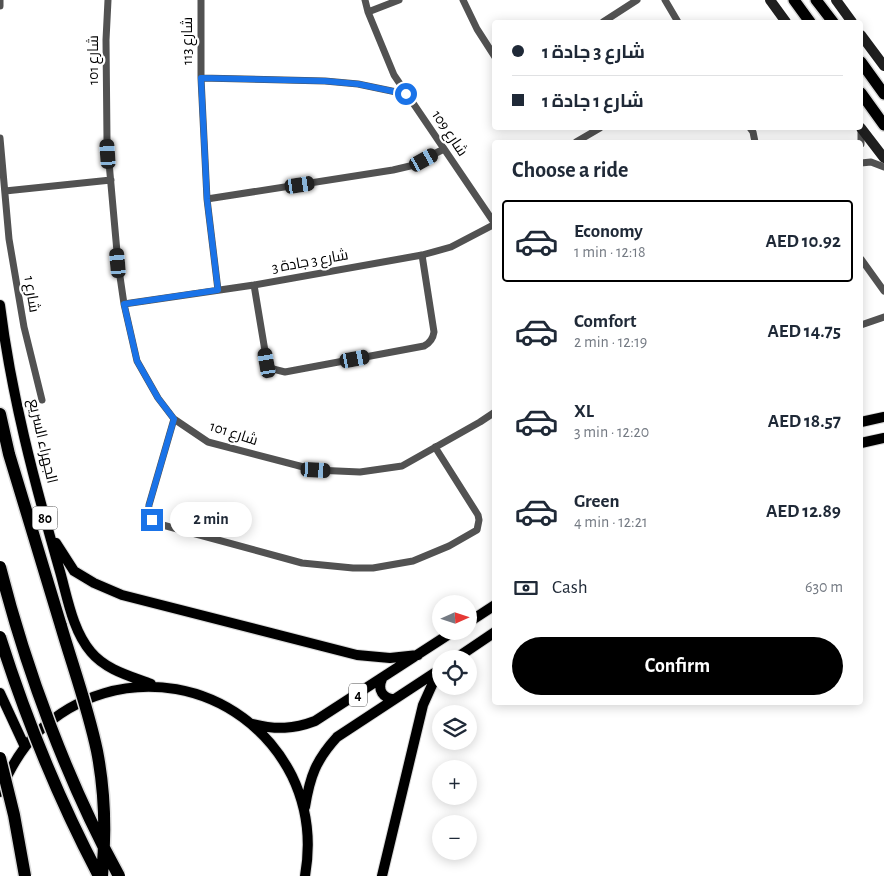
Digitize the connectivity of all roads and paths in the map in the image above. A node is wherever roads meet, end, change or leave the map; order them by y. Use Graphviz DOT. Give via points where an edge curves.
graph roads {
  1 [pos="0,0"];
  2 [pos="108,0"];
  3 [pos="201,0"];
  4 [pos="365,0"];
  5 [pos="399,0"];
  6 [pos="463,0"];
  7 [pos="637,0"];
  8 [pos="665,0"];
  9 [pos="770,0"];
  10 [pos="794,0"];
  11 [pos="816,0"];
  12 [pos="836,0"];
  13 [pos="0,6"];
  14 [pos="368,12"];
  15 [pos="606,20"];
  16 [pos="677,20"];
  17 [pos="785,20"];
  18 [pos="809,20"];
  19 [pos="831,20"];
  20 [pos="851,20"];
  21 [pos="863,38"];
  22 [pos="492,52"];
  23 [pos="863,65"];
  24 [pos="884,66"];
  25 [pos="201,78"];
  26 [pos="406,94"];
  27 [pos="884,94"];
  28 [pos="863,96"];
  29 [pos="884,125"];
  30 [pos="597,130"];
  31 [pos="863,130"];
  32 [pos="0,138"];
  33 [pos="579,140"];
  34 [pos="444,149"];
  35 [pos="884,158"];
  36 [pos="863,163"];
  37 [pos="884,167"];
  38 [pos="111,180"];
  39 [pos="5,191"];
  40 [pos="207,199"];
  41 [pos="492,220"];
  42 [pos="492,226"];
  43 [pos="422,255"];
  44 [pos="863,262"];
  45 [pos="254,285"];
  46 [pos="218,290"];
  47 [pos="884,291"];
  48 [pos="0,304"];
  49 [pos="124,304"];
  50 [pos="884,317"];
  51 [pos="863,324"];
  52 [pos="42,400"];
  53 [pos="0,414"];
  54 [pos="492,414"];
  55 [pos="884,417"];
  56 [pos="174,419"];
  57 [pos="863,422"];
  58 [pos="884,438"];
  59 [pos="863,443"];
  60 [pos="436,447"];
  61 [pos="47,526"];
  62 [pos="0,568"];
  63 [pos="492,607"];
  64 [pos="478,616"];
  65 [pos="492,634"];
  66 [pos="0,637"];
  67 [pos="440,640"];
  68 [pos="468,650"];
  69 [pos="418,655"];
  70 [pos="432,675"];
  71 [pos="382,680"];
  72 [pos="432,685"];
  73 [pos="157,686"];
  74 [pos="0,693"];
  75 [pos="395,699"];
  76 [pos="252,724"];
  77 [pos="25,747"];
  78 [pos="0,758"];
  79 [pos="0,792"];
  80 [pos="304,810"];
  81 [pos="25,876"];
  82 [pos="98,876"];
  83 [pos="102,876"];
  84 [pos="119,876"];
  85 [pos="305,876"];
  86 [pos="382,876"];
  1 -- 13 [label="street"];
  2 -- 38 [label="street, شارع 101" via="107,131"];
  3 -- 25 [label="street, شارع 113"];
  4 -- 14 [label="street, شارع 109"];
  5 -- 14 [label="street"];
  6 -- 22 [label="street"];
  7 -- 15 [label="street"];
  8 -- 16 [label="street"];
  9 -- 17 [label="main road"];
  10 -- 18 [label="highway"];
  11 -- 19 [label="highway"];
  12 -- 20 [label="main road"];
  14 -- 26 [label="street, شارع 109" via="394,75"];
  21 -- 24 [label="main road"];
  23 -- 27 [label="highway"];
  25 -- 26 [label="street" via="325,81"];
  25 -- 40 [label="street, شارع 113"];
  26 -- 34 [label="street, شارع 109"];
  28 -- 29 [label="highway"];
  30 -- 33 [label="street"];
  31 -- 35 [label="main road"];
  32 -- 39 [label="street, شارع 1"];
  34 -- 40 [label="street" via="410,166 393,170"];
  34 -- 41 [label="street, شارع 109"];
  36 -- 37 [label="street"];
  38 -- 39 [label="street"];
  38 -- 49 [label="street, شارع 101"];
  39 -- 52 [label="street, شارع 1" via="9,239 24,326"];
  40 -- 46 [label="street, شارع 113"];
  42 -- 43 [label="street, شارع 3 جادة 3" via="451,247"];
  43 -- 45 [label="street, شارع 3 جادة 3"];
  43 -- 45 [label="street" via="434,332 429,343 285,372 273,369 267,363"];
  44 -- 47 [label="street"];
  45 -- 46 [label="street, شارع 3 جادة 3"];
  46 -- 49 [label="street, شارع 3 جادة 3"];
  48 -- 61 [label="main road, الجهراء السريع / 80" via="22,429"];
  49 -- 56 [label="street, شارع 101" via="137,361"];
  50 -- 51 [label="street"];
  53 -- 83 [label="highway, bridge" via="97,752 104,816"];
  54 -- 60 [label="street, شارع 101"];
  55 -- 57 [label="main road"];
  56 -- 60 [label="street, شارع 101" via="208,442 316,470 360,472 402,466"];
  56 -- 60 [label="street" via="149,505 148,513 152,520 312,565 373,568 413,561 477,530 478,515"];
  58 -- 59 [label="main road"];
  61 -- 69 [label="main road" via="74,571 122,595 358,655 390,658"];
  61 -- 73 [label="main road, الجهراء السريع / 80" via="74,619 91,652 107,667"];
  62 -- 84 [label="highway, bridge" via="56,740 93,827"];
  63 -- 64 [label="main road"];
  65 -- 68 [label="main road"];
  66 -- 82 [label="highway, bridge" via="48,767"];
  67 -- 69 [label="main road, 4"];
  69 -- 71 [label="main road, 4"];
  70 -- 75 [label="main road, 4"];
  71 -- 75 [label="main road" via="380,688 383,695"];
  71 -- 76 [label="main road, 4" via="315,722 284,729"];
  72 -- 86 [label="main road" via="423,706"];
  73 -- 76 [label="main road, 80" via="178,688 217,701"];
  73 -- 77 [label="main road, 80" via="119,689 84,700 52,720"];
  74 -- 77 [label="main road"];
  75 -- 80 [label="main road, 4" via="337,737 324,751 313,771"];
  76 -- 80 [label="main road, 80" via="285,763 297,786"];
  77 -- 79 [label="main road, 80"];
  78 -- 81 [label="highway, bridge"];
  80 -- 85 [label="main road, 80" via="308,839"];
}
